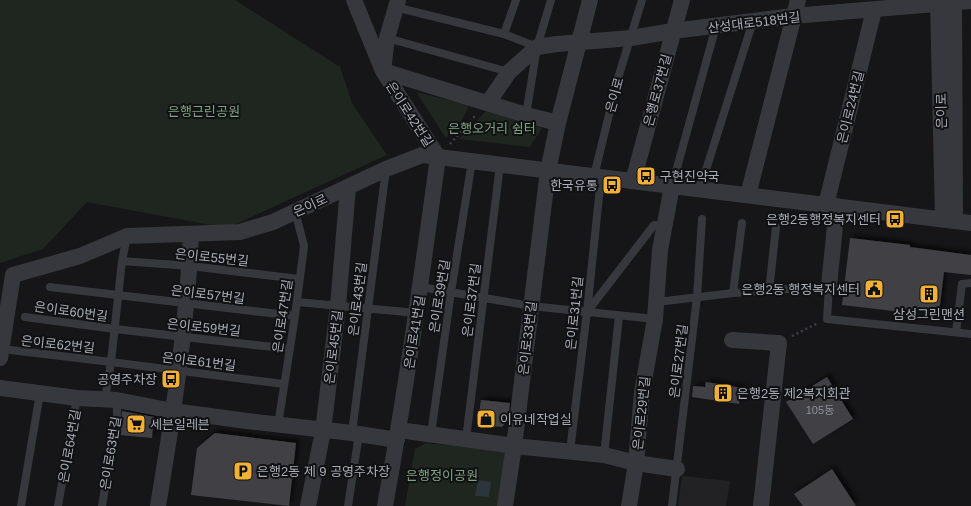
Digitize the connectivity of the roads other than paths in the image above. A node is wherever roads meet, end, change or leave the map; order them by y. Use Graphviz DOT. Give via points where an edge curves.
graph roads {
  1 [pos="354,0"];
  2 [pos="551,0"];
  3 [pos="590,0"];
  4 [pos="642,0"];
  5 [pos="682,0"];
  6 [pos="798,0"];
  7 [pos="513,1"];
  8 [pos="971,1"];
  9 [pos="946,3"];
  10 [pos="397,4"];
  11 [pos="874,10"];
  12 [pos="793,16"];
  13 [pos="752,21"];
  14 [pos="716,26"];
  15 [pos="674,31"];
  16 [pos="504,34"];
  17 [pos="387,38"];
  18 [pos="631,38"];
  19 [pos="578,43"];
  20 [pos="537,47"];
  21 [pos="383,71"];
  22 [pos="509,72"];
  23 [pos="488,103"];
  24 [pos="526,115"];
  25 [pos="558,123"];
  26 [pos="438,157"];
  27 [pos="472,161"];
  28 [pos="500,164"];
  29 [pos="386,169"];
  30 [pos="548,171"];
  31 [pos="597,176"];
  32 [pos="633,181"];
  33 [pos="672,186"];
  34 [pos="348,187"];
  35 [pos="704,190"];
  36 [pos="748,195"];
  37 [pos="832,205"];
  38 [pos="295,211"];
  39 [pos="702,219"];
  40 [pos="949,220"];
  41 [pos="742,223"];
  42 [pos="971,223"];
  43 [pos="665,226"];
  44 [pos="776,227"];
  45 [pos="192,234"];
  46 [pos="127,236"];
  47 [pos="122,261"];
  48 [pos="190,266"];
  49 [pos="299,278"];
  50 [pos="971,283"];
  51 [pos="829,286"];
  52 [pos="50,287"];
  53 [pos="421,287"];
  54 [pos="769,291"];
  55 [pos="451,292"];
  56 [pos="733,293"];
  57 [pos="118,296"];
  58 [pos="697,297"];
  59 [pos="484,298"];
  60 [pos="296,302"];
  61 [pos="656,302"];
  62 [pos="186,303"];
  63 [pos="338,306"];
  64 [pos="531,306"];
  65 [pos="368,308"];
  66 [pos="587,312"];
  67 [pos="416,313"];
  68 [pos="295,316"];
  69 [pos="619,316"];
  70 [pos="25,317"];
  71 [pos="655,319"];
  72 [pos="115,329"];
  73 [pos="956,332"];
  74 [pos="971,334"];
  75 [pos="183,336"];
  76 [pos="732,340"];
  77 [pos="290,349"];
  78 [pos="1,354"];
  79 [pos="111,362"];
  80 [pos="178,370"];
  81 [pos="284,384"];
  82 [pos="0,388"];
  83 [pos="40,393"];
  84 [pos="77,398"];
  85 [pos="111,400"];
  86 [pos="174,411"];
  87 [pos="278,425"];
  88 [pos="323,431"];
  89 [pos="356,434"];
  90 [pos="431,434"];
  91 [pos="398,435"];
  92 [pos="466,439"];
  93 [pos="514,446"];
  94 [pos="570,451"];
  95 [pos="604,455"];
  96 [pos="636,463"];
  97 [pos="677,469"];
  98 [pos="21,506"];
  99 [pos="58,506"];
  100 [pos="102,506"];
  101 [pos="158,506"];
  102 [pos="308,506"];
  103 [pos="348,506"];
  104 [pos="385,506"];
  105 [pos="505,506"];
  106 [pos="630,506"];
  107 [pos="672,506"];
  108 [pos="761,506"];
  1 -- 21 [label="street, 은이로42번길"];
  2 -- 20 [label="lane"];
  3 -- 19 [label="street"];
  4 -- 18 [label="lane, 은이로"];
  5 -- 15 [label="street, 은행로37번길"];
  6 -- 12 [label="street"];
  7 -- 16 [label="lane"];
  8 -- 9 [label="street, 산성대로518번길"];
  9 -- 11 [label="street, 산성대로518번길"];
  9 -- 40 [label="street"];
  10 -- 16 [label="lane"];
  10 -- 17 [label="street, 은이로42번길"];
  11 -- 12 [label="street, 산성대로518번길"];
  11 -- 37 [label="street, 은이로24번길"];
  12 -- 13 [label="street, 산성대로518번길"];
  12 -- 36 [label="street"];
  13 -- 14 [label="street, 산성대로518번길"];
  13 -- 35 [label="lane" via="705,173"];
  14 -- 15 [label="street, 산성대로518번길"];
  14 -- 33 [label="lane"];
  15 -- 18 [label="street, 산성대로518번길"];
  15 -- 32 [label="street, 은행로37번길"];
  16 -- 20 [label="lane"];
  17 -- 21 [label="street, 은이로42번길"];
  17 -- 22 [label="lane"];
  18 -- 19 [label="street, 산성대로518번길"];
  18 -- 31 [label="lane, 은이로" via="618,78"];
  19 -- 20 [label="street, 산성대로518번길"];
  19 -- 25 [label="street"];
  20 -- 22 [label="street"];
  20 -- 24 [label="lane"];
  21 -- 23 [label="street"];
  21 -- 26 [label="street, 은이로42번길"];
  22 -- 23 [label="street"];
  23 -- 24 [label="street"];
  24 -- 25 [label="street"];
  25 -- 30 [label="street"];
  26 -- 27 [label="street, 은이로"];
  26 -- 29 [label="street, 은이로" via="422,155"];
  26 -- 53 [label="street, 은이로41번길"];
  27 -- 28 [label="street, 은이로"];
  27 -- 55 [label="lane, 은이로39번길"];
  28 -- 30 [label="street, 은이로"];
  28 -- 59 [label="lane, 은이로37번길"];
  29 -- 34 [label="street, 은이로"];
  29 -- 65 [label="lane, 은이로43번길"];
  30 -- 31 [label="street, 은이로"];
  30 -- 64 [label="street, 은이로33번길"];
  31 -- 32 [label="street, 은이로"];
  31 -- 66 [label="lane, 은이로31번길"];
  32 -- 33 [label="street, 은이로"];
  33 -- 35 [label="street, 은이로"];
  33 -- 43 [label="street, 은이로29번길"];
  34 -- 38 [label="street, 은이로"];
  34 -- 63 [label="street, 은이로45번길"];
  35 -- 36 [label="street, 은이로"];
  36 -- 37 [label="street, 은이로"];
  37 -- 40 [label="street, 은이로"];
  37 -- 51 [label="street, 은이로24번길"];
  38 -- 45 [label="street, 은이로" via="273,222 240,232"];
  38 -- 49 [label="lane, 은이로47번길" via="304,246"];
  39 -- 58 [label="lane, 은이로27번길"];
  40 -- 42 [label="street, 은이로"];
  41 -- 56 [label="lane"];
  43 -- 61 [label="street, 은이로29번길" via="660,250"];
  43 -- 66 [label="lane" via="654,225"];
  44 -- 54 [label="lane"];
  45 -- 46 [label="street, 은이로"];
  45 -- 48 [label="street"];
  46 -- 47 [label="lane"];
  46 -- 78 [label="street" via="80,256 13,275"];
  47 -- 48 [label="lane, 은이로55번길"];
  47 -- 57 [label="lane"];
  48 -- 49 [label="lane, 은이로55번길"];
  48 -- 62 [label="street"];
  49 -- 60 [label="lane, 은이로47번길"];
  50 -- 73 [label="lane" via="962,284"];
  51 -- 54 [label="lane"];
  51 -- 73 [label="lane" via="827,319"];
  52 -- 57 [label="lane"];
  53 -- 55 [label="lane"];
  53 -- 67 [label="street, 은이로41번길"];
  54 -- 56 [label="lane"];
  55 -- 59 [label="lane"];
  55 -- 90 [label="lane, 은이로39번길"];
  56 -- 58 [label="lane"];
  57 -- 62 [label="lane, 은이로57번길"];
  57 -- 72 [label="lane"];
  58 -- 61 [label="lane"];
  58 -- 97 [label="lane, 은이로27번길"];
  59 -- 64 [label="lane"];
  59 -- 92 [label="lane, 은이로37번길"];
  60 -- 63 [label="lane"];
  60 -- 68 [label="lane, 은이로47번길"];
  61 -- 71 [label="street, 은이로29번길"];
  62 -- 68 [label="lane, 은이로57번길"];
  62 -- 75 [label="street"];
  63 -- 65 [label="lane"];
  63 -- 88 [label="street, 은이로45번길"];
  64 -- 66 [label="lane"];
  64 -- 93 [label="street, 은이로33번길"];
  65 -- 67 [label="lane"];
  65 -- 89 [label="lane, 은이로43번길"];
  66 -- 69 [label="lane"];
  66 -- 94 [label="lane, 은이로31번길"];
  67 -- 91 [label="street, 은이로41번길"];
  68 -- 77 [label="lane, 은이로47번길"];
  69 -- 71 [label="lane"];
  69 -- 95 [label="lane"];
  70 -- 72 [label="lane, 은이로60번길"];
  71 -- 96 [label="street, 은이로29번길" via="642,392"];
  72 -- 75 [label="lane, 은이로59번길"];
  72 -- 79 [label="lane"];
  73 -- 74 [label="lane"];
  75 -- 77 [label="lane, 은이로59번길"];
  75 -- 80 [label="street"];
  76 -- 108 [label="street" via="779,343"];
  77 -- 81 [label="lane, 은이로47번길"];
  78 -- 79 [label="lane, 은이로62번길"];
  79 -- 80 [label="lane, 은이로61번길"];
  79 -- 85 [label="lane"];
  80 -- 81 [label="lane, 은이로61번길"];
  80 -- 86 [label="street"];
  81 -- 87 [label="lane, 은이로47번길"];
  82 -- 83 [label="street, 은이로64번길"];
  83 -- 84 [label="street, 은이로64번길"];
  83 -- 98 [label="lane"];
  84 -- 85 [label="street, 은이로63번길"];
  84 -- 99 [label="lane, 은이로64번길"];
  85 -- 86 [label="street, 은이로63번길"];
  85 -- 100 [label="lane, 은이로63번길" via="117,418"];
  86 -- 87 [label="street, 은이로63번길"];
  86 -- 101 [label="street"];
  87 -- 88 [label="street, 은이로63번길"];
  88 -- 89 [label="street, 은이로63번길"];
  88 -- 102 [label="street, 은이로45번길"];
  89 -- 91 [label="street, 은이로63번길"];
  89 -- 103 [label="lane, 은이로43번길"];
  90 -- 91 [label="street, 은이로63번길"];
  90 -- 92 [label="street, 은이로63번길"];
  91 -- 104 [label="street, 은이로41번길"];
  92 -- 93 [label="street, 은이로63번길"];
  93 -- 94 [label="street, 은이로63번길"];
  93 -- 105 [label="street, 은이로33번길"];
  94 -- 95 [label="street, 은이로63번길"];
  95 -- 96 [label="street, 은이로63번길"];
  96 -- 97 [label="street, 은이로63번길"];
  96 -- 106 [label="street, 은이로29번길"];
  97 -- 107 [label="lane, 은이로27번길"];
}
